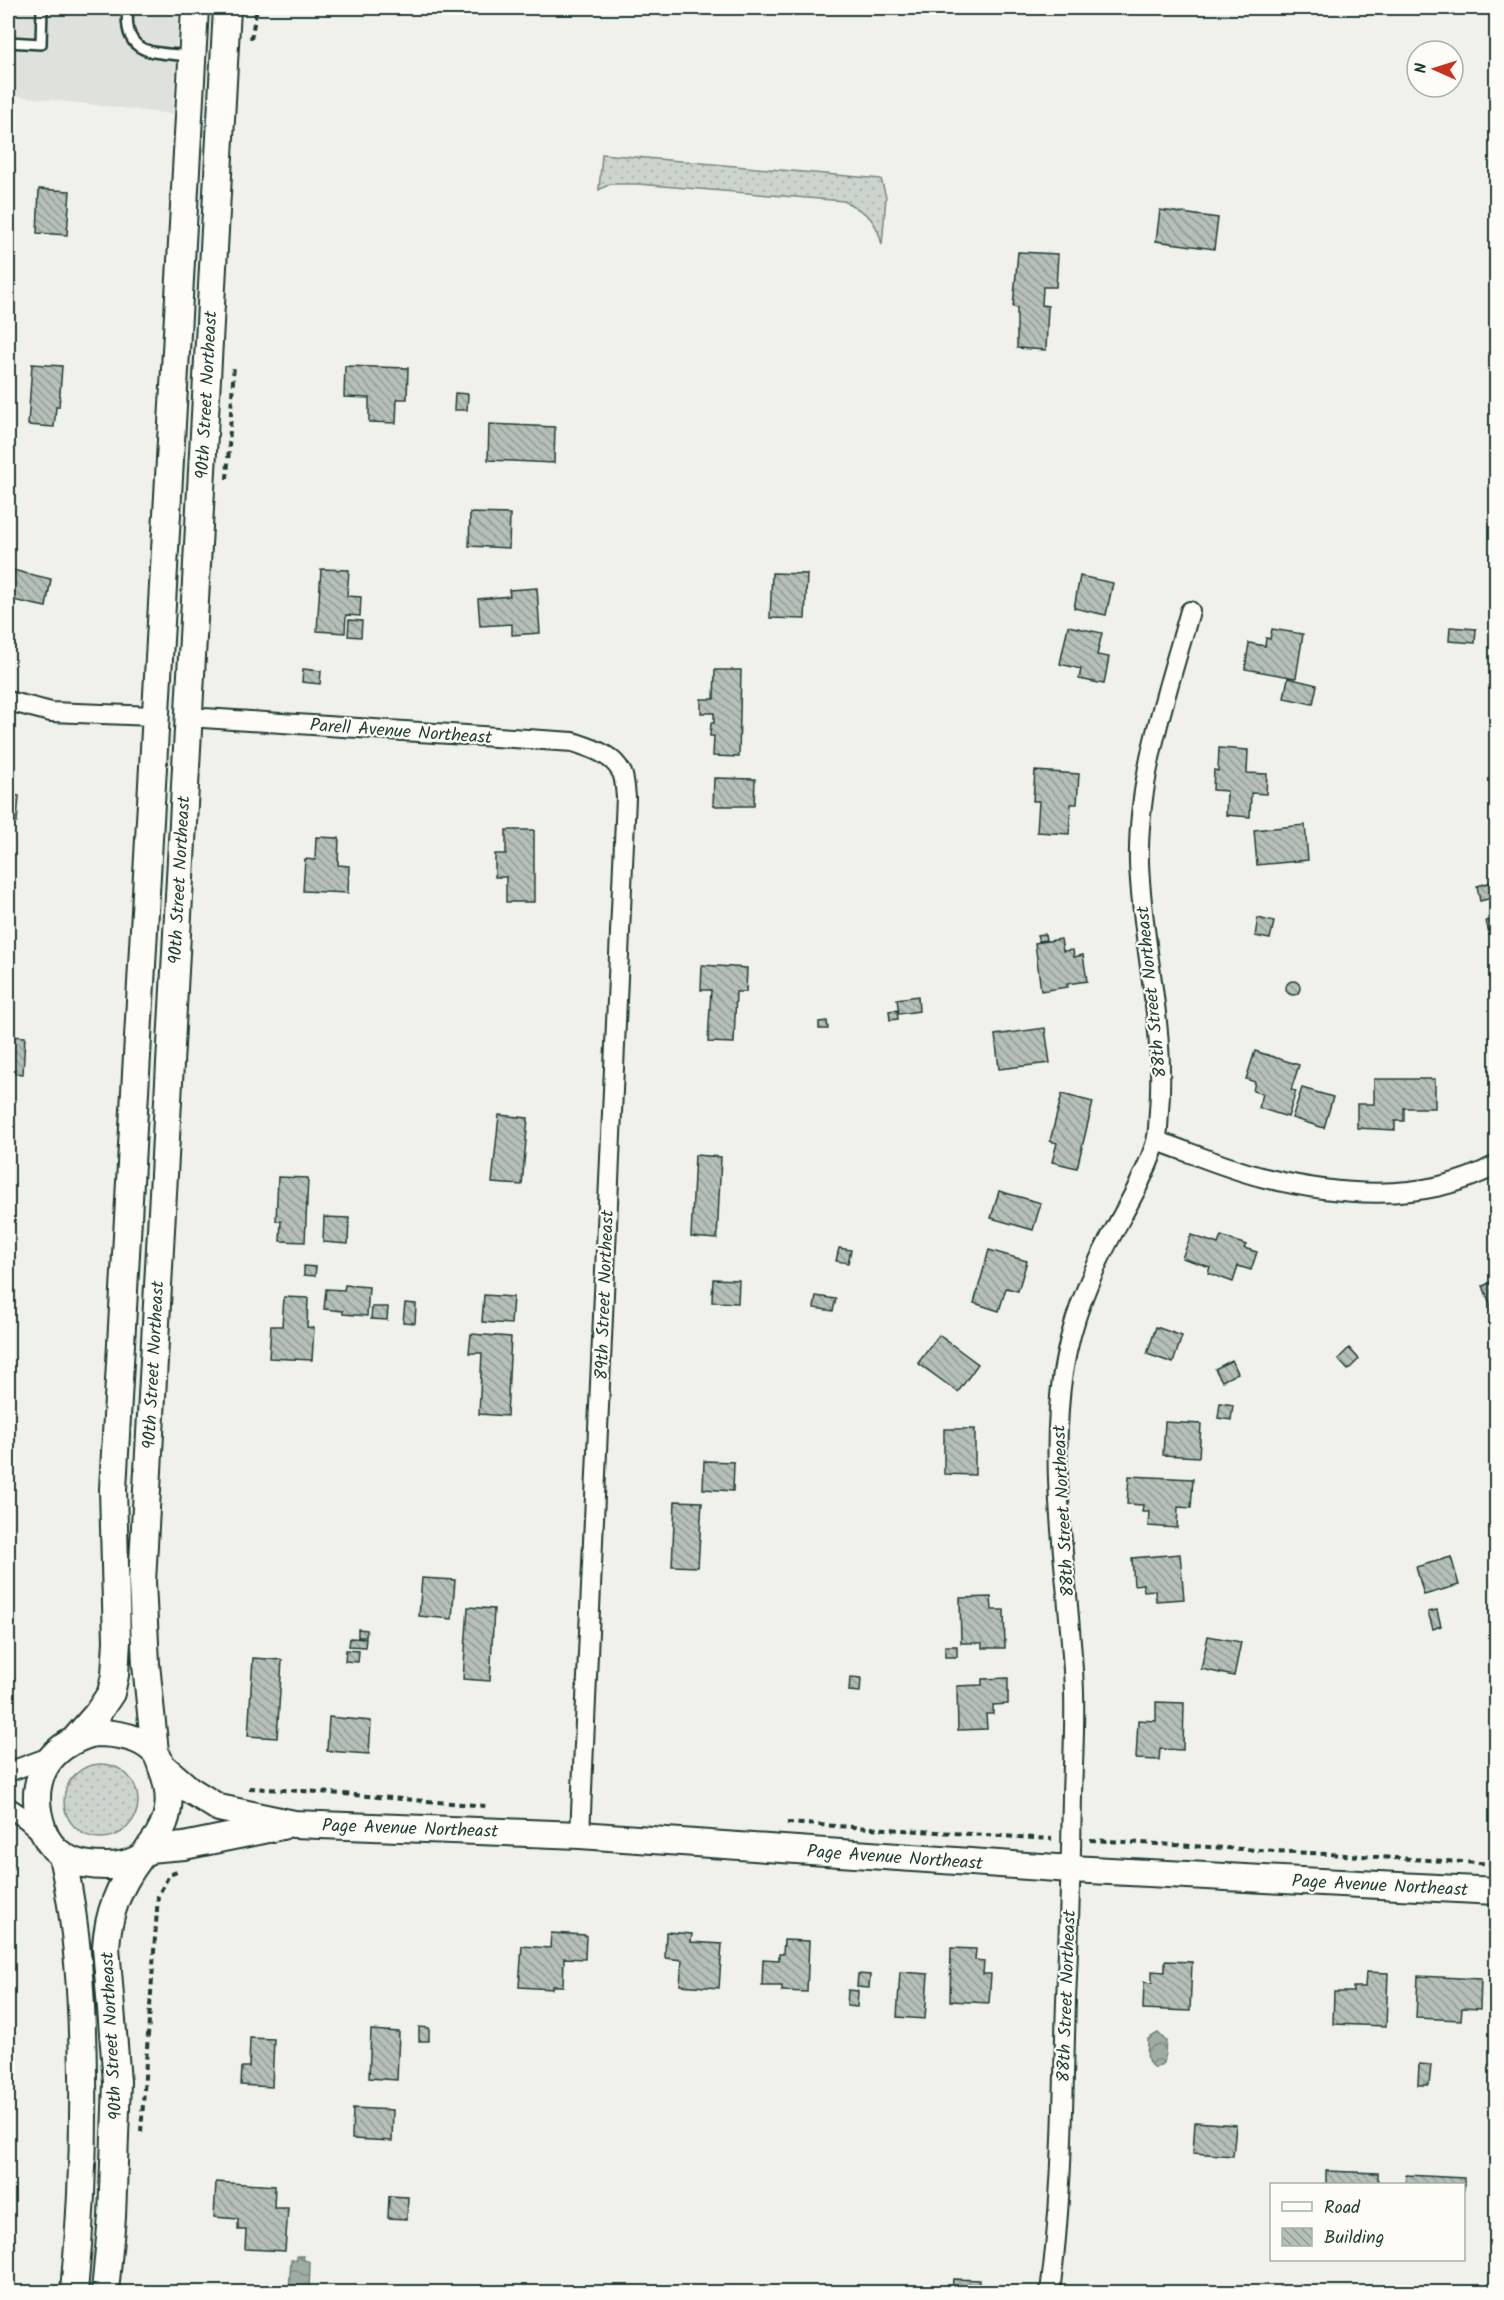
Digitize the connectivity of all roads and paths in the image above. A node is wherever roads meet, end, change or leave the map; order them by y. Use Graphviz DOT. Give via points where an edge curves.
graph roads {
  1 [pos="42,8"];
  2 [pos="128,8"];
  3 [pos="195,8"];
  4 [pos="228,8"];
  5 [pos="8,42"];
  6 [pos="192,56"];
  7 [pos="1190,611"];
  8 [pos="8,701"];
  9 [pos="154,716"];
  10 [pos="188,717"];
  11 [pos="611,759"];
  12 [pos="1157,1141"];
  13 [pos="1497,1165"];
  14 [pos="76,1738"];
  15 [pos="52,1756"];
  16 [pos="158,1759"];
  17 [pos="8,1772"];
  18 [pos="245,1788"];
  19 [pos="494,1806"];
  20 [pos="8,1808"];
  21 [pos="779,1823"];
  22 [pos="294,1824"];
  23 [pos="580,1835"];
  24 [pos="1046,1839"];
  25 [pos="1095,1841"];
  26 [pos="54,1846"];
  27 [pos="144,1854"];
  28 [pos="1497,1864"];
  29 [pos="188,1868"];
  30 [pos="1071,1869"];
  31 [pos="1497,1891"];
  32 [pos="141,2132"];
  33 [pos="74,2292"];
  34 [pos="105,2292"];
  35 [pos="1050,2292"];
  1 -- 5 [label="lane" via="41,44"];
  2 -- 6 [label="lane" via="131,38 137,47"];
  3 -- 6 [label="main road, 90th Street Northeast"];
  4 -- 10 [label="main road, 90th Street Northeast"];
  6 -- 9 [label="main road, 90th Street Northeast"];
  7 -- 12 [label="street, 88th Street Northeast" via="1148,764 1141,820 1142,905 1159,1035 1161,1090"];
  8 -- 9 [label="street" via="51,712"];
  9 -- 14 [label="main road, 90th Street Northeast" via="113,1489 115,1675 111,1693"];
  10 -- 11 [label="street, Parell Avenue Northeast" via="573,742"];
  10 -- 16 [label="main road, 90th Street Northeast" via="142,1582 146,1664"];
  11 -- 23 [label="street, 89th Street Northeast" via="622,773 626,797"];
  12 -- 13 [label="street" via="1264,1178 1355,1193 1440,1186"];
  12 -- 30 [label="street, 88th Street Northeast" via="1079,1306 1066,1350 1059,1405 1060,1524 1074,1692"];
  14 -- 15 [label="main road"];
  14 -- 16 [label="main road" via="114,1733 144,1744"];
  15 -- 17 [label="street"];
  15 -- 26 [label="main road" via="38,1783 36,1803"];
  16 -- 22 [label="main road, Page Avenue Northeast" via="190,1790 219,1808"];
  16 -- 27 [label="main road" via="169,1786 170,1809 162,1831"];
  18 -- 19 [label="path"];
  20 -- 26 [label="street"];
  21 -- 24 [label="path"];
  22 -- 23 [label="main road, Page Avenue Northeast"];
  22 -- 27 [label="main road, Page Avenue Northeast"];
  23 -- 30 [label="main road, Page Avenue Northeast"];
  25 -- 28 [label="path"];
  26 -- 27 [label="main road" via="80,1863 109,1866 124,1865"];
  26 -- 33 [label="main road, 90th Street Northeast" via="74,1919 82,2046 83,2131"];
  27 -- 34 [label="main road, 90th Street Northeast" via="126,1877 107,1927 117,2082"];
  29 -- 32 [label="path" via="169,1875 158,1896"];
  30 -- 31 [label="main road, Page Avenue Northeast"];
  30 -- 35 [label="street, 88th Street Northeast" via="1060,2164"];
}
